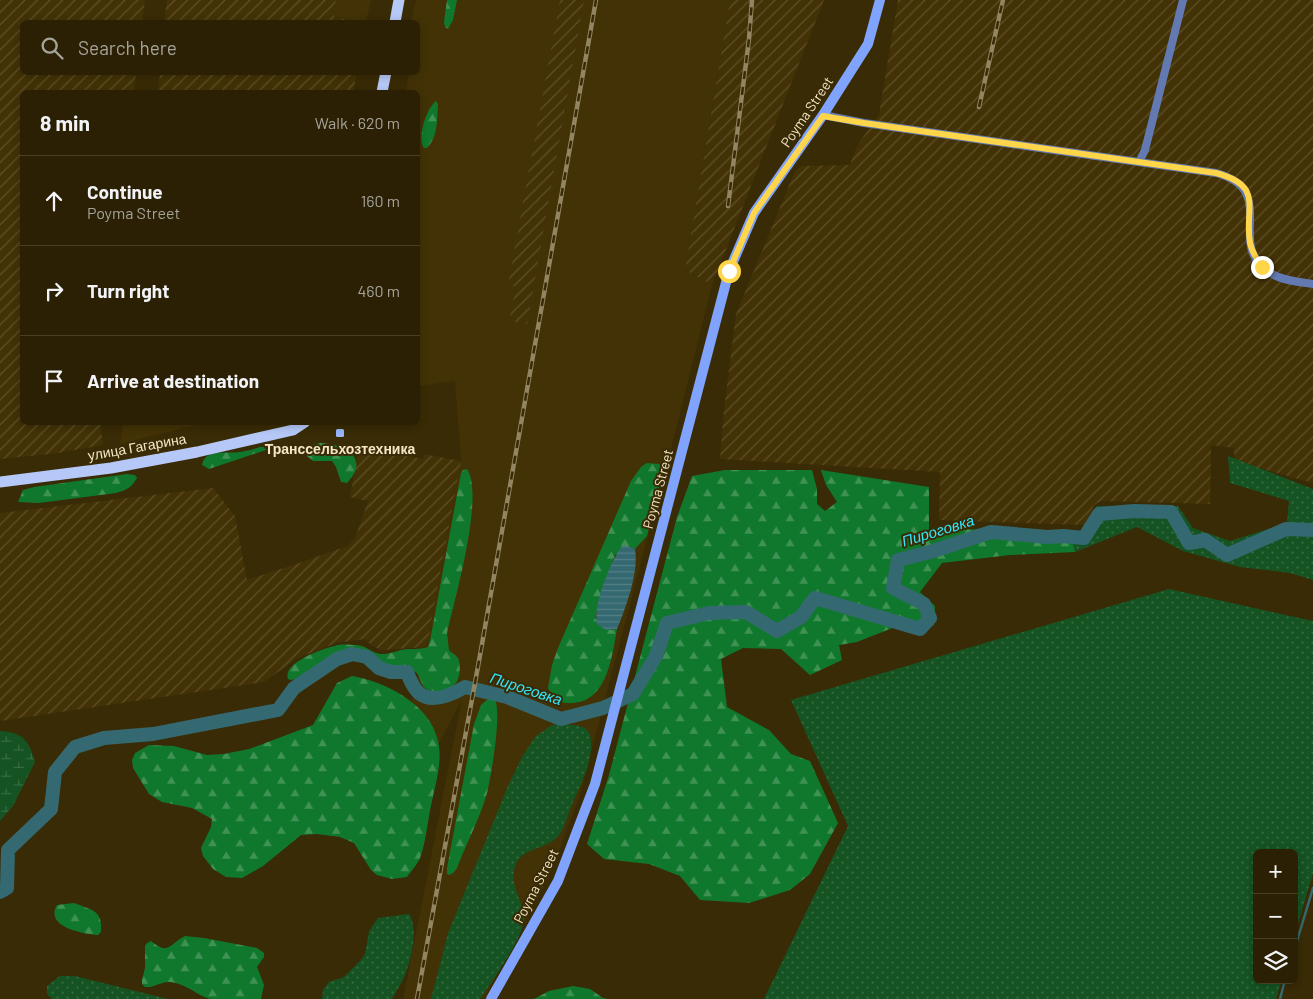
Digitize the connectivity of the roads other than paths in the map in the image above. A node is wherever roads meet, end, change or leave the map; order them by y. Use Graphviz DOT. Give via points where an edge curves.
graph roads {
  1 [pos="400,0"];
  2 [pos="880,0"];
  3 [pos="1183,0"];
  4 [pos="395,20"];
  5 [pos="385,75"];
  6 [pos="382,90"];
  7 [pos="823,116"];
  8 [pos="1139,162"];
  9 [pos="1313,284"];
  10 [pos="300,425"];
  11 [pos="0,482"];
  12 [pos="491,999"];
  1 -- 4 [label="main road"];
  2 -- 7 [label="main road, Poyma Street" via="868,44"];
  3 -- 8 [label="street" via="1148,140"];
  5 -- 6 [label="main road"];
  7 -- 8 [label="street"];
  7 -- 12 [label="main road, Poyma Street" via="754,213 729,271 595,784 558,881"];
  8 -- 9 [label="street" via="1216,173 1240,182 1250,201 1250,245 1256,259 1272,274"];
  10 -- 11 [label="main road, улица Гагарина" via="293,430 197,452 111,468"];
}
